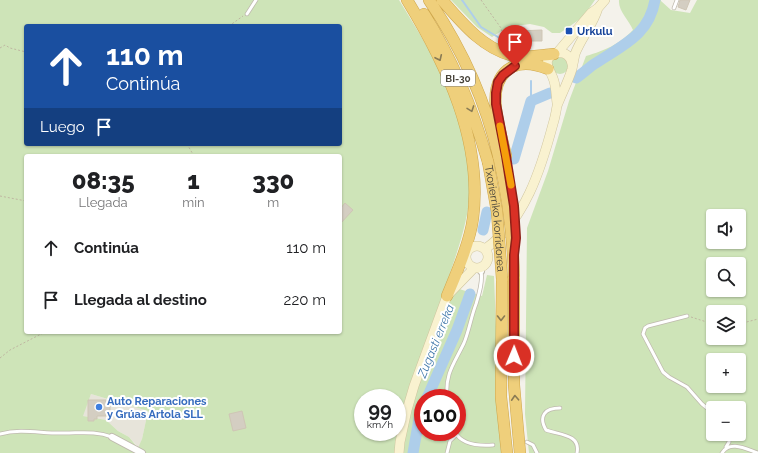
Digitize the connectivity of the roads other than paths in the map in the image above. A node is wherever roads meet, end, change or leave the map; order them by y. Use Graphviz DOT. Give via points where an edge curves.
graph roads {
  1 [pos="256,0"];
  2 [pos="406,0"];
  3 [pos="415,0"];
  4 [pos="429,0"];
  5 [pos="442,0"];
  6 [pos="605,0"];
  7 [pos="677,0"];
  8 [pos="598,8"];
  9 [pos="674,8"];
  10 [pos="247,14"];
  11 [pos="555,53"];
  12 [pos="572,68"];
  13 [pos="550,72"];
  14 [pos="557,107"];
  15 [pos="502,157"];
  16 [pos="472,225"];
  17 [pos="472,246"];
  18 [pos="485,249"];
  19 [pos="466,260"];
  20 [pos="478,269"];
  21 [pos="452,282"];
  22 [pos="447,296"];
  23 [pos="687,316"];
  24 [pos="447,389"];
  25 [pos="706,407"];
  26 [pos="560,408"];
  27 [pos="0,434"];
  28 [pos="109,436"];
  29 [pos="450,441"];
  30 [pos="466,441"];
  31 [pos="729,441"];
  32 [pos="527,442"];
  33 [pos="494,445"];
  34 [pos="725,449"];
  35 [pos="746,449"];
  36 [pos="142,453"];
  37 [pos="399,453"];
  38 [pos="447,453"];
  39 [pos="506,453"];
  40 [pos="520,453"];
  41 [pos="538,453"];
  42 [pos="577,453"];
  43 [pos="722,453"];
  44 [pos="750,453"];
  45 [pos="758,453"];
  1 -- 10 [label="lane"];
  2 -- 16 [label="highway, one-way" via="435,50 452,87 462,118 474,175"];
  3 -- 39 [label="highway, Txorierriko korridorea / BI-30, one-way, bridge" via="458,76 488,162 497,212 502,279 501,390"];
  4 -- 15 [label="highway, Txorierriko korridorea / BI-30" via="469,73"];
  5 -- 11 [label="highway" via="470,30 495,49 524,57"];
  6 -- 8 [label="main road"];
  7 -- 9 [label="lane"];
  8 -- 11 [label="main road"];
  8 -- 12 [label="main road" via="580,42"];
  11 -- 12 [label="main road" via="561,52 570,57"];
  11 -- 13 [label="main road" via="547,62"];
  12 -- 13 [label="main road" via="562,78"];
  12 -- 14 [label="main road"];
  13 -- 14 [label="main road"];
  13 -- 15 [label="highway" via="534,64 521,64 509,69 498,82 496,104"];
  14 -- 18 [label="main road" via="538,172 527,199 506,230"];
  40 -- 15 [label="highway, Txorierriko korridorea, one-way, bridge" via="514,385 516,238 514,206"];
  16 -- 17 [label="highway"];
  16 -- 21 [label="highway"];
  17 -- 18 [label="main road"];
  17 -- 19 [label="main road" via="466,254"];
  18 -- 20 [label="main road" via="488,259"];
  19 -- 20 [label="main road" via="469,265"];
  19 -- 21 [label="main road"];
  20 -- 22 [label="main road"];
  20 -- 24 [label="lane" via="482,275 479,293 463,344 449,373"];
  21 -- 22 [label="highway"];
  22 -- 37 [label="main road" via="407,410"];
  23 -- 25 [label="lane" via="647,326 644,336 663,372 687,386"];
  26 -- 42 [label="lane" via="546,411 542,422 546,430 574,439"];
  27 -- 28 [label="lane" via="12,431 88,432"];
  28 -- 36 [label="street"];
  29 -- 38 [label="lane"];
  30 -- 33 [label="lane" via="475,445"];
  31 -- 34 [label="lane"];
  32 -- 41 [label="lane" via="533,445"];
  34 -- 35 [label="lane" via="733,446"];
  34 -- 43 [label="lane"];
  35 -- 44 [label="lane"];
  35 -- 45 [label="lane"];
}
